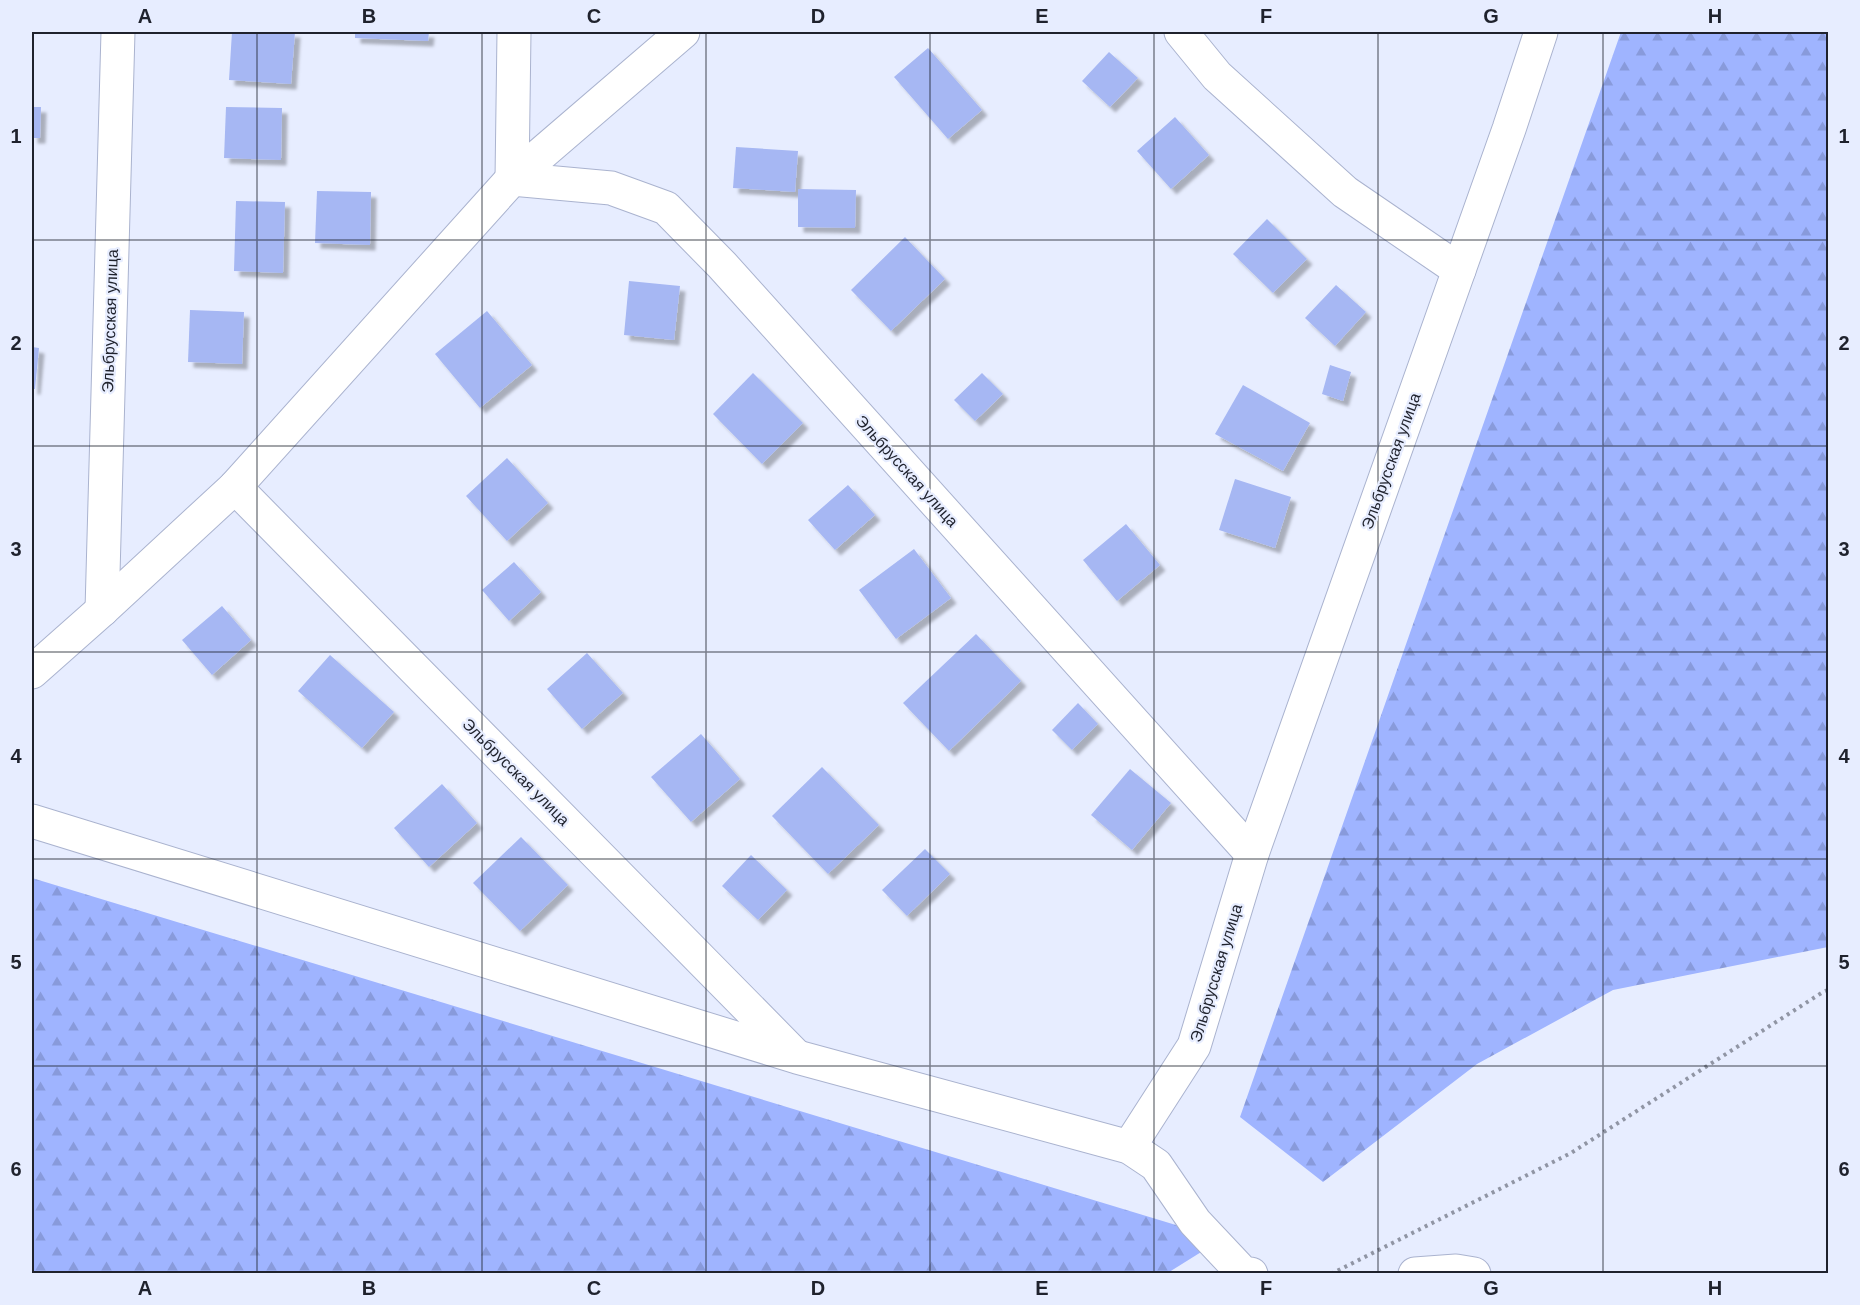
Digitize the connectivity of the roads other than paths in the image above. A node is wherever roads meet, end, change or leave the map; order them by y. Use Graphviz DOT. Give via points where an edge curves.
graph roads {
  1 [pos="118,32"];
  2 [pos="514,32"];
  3 [pos="683,32"];
  4 [pos="1181,32"];
  5 [pos="1541,32"];
  6 [pos="512,179"];
  7 [pos="1459,270"];
  8 [pos="235,487"];
  9 [pos="102,610"];
  10 [pos="32,672"];
  11 [pos="32,821"];
  12 [pos="1252,854"];
  13 [pos="797,1057"];
  14 [pos="1129,1147"];
  15 [pos="1251,1274"];
  16 [pos="1415,1274"];
  17 [pos="1474,1274"];
  1 -- 9 [label="street, Эльбрусская улица"];
  2 -- 6 [label="street"];
  3 -- 6 [label="street"];
  4 -- 7 [label="street" via="1217,76 1345,192"];
  5 -- 7 [label="street, Эльбрусская улица"];
  6 -- 8 [label="street"];
  6 -- 12 [label="street, Эльбрусская улица" via="611,188 666,208 730,274"];
  7 -- 12 [label="street, Эльбрусская улица"];
  8 -- 9 [label="street"];
  8 -- 13 [label="street, Эльбрусская улица"];
  9 -- 10 [label="street"];
  11 -- 13 [label="street"];
  12 -- 14 [label="street, Эльбрусская улица" via="1194,1046"];
  13 -- 14 [label="street"];
  14 -- 15 [label="street" via="1156,1165 1195,1222 1243,1273"];
  16 -- 17 [label="street"];
}
